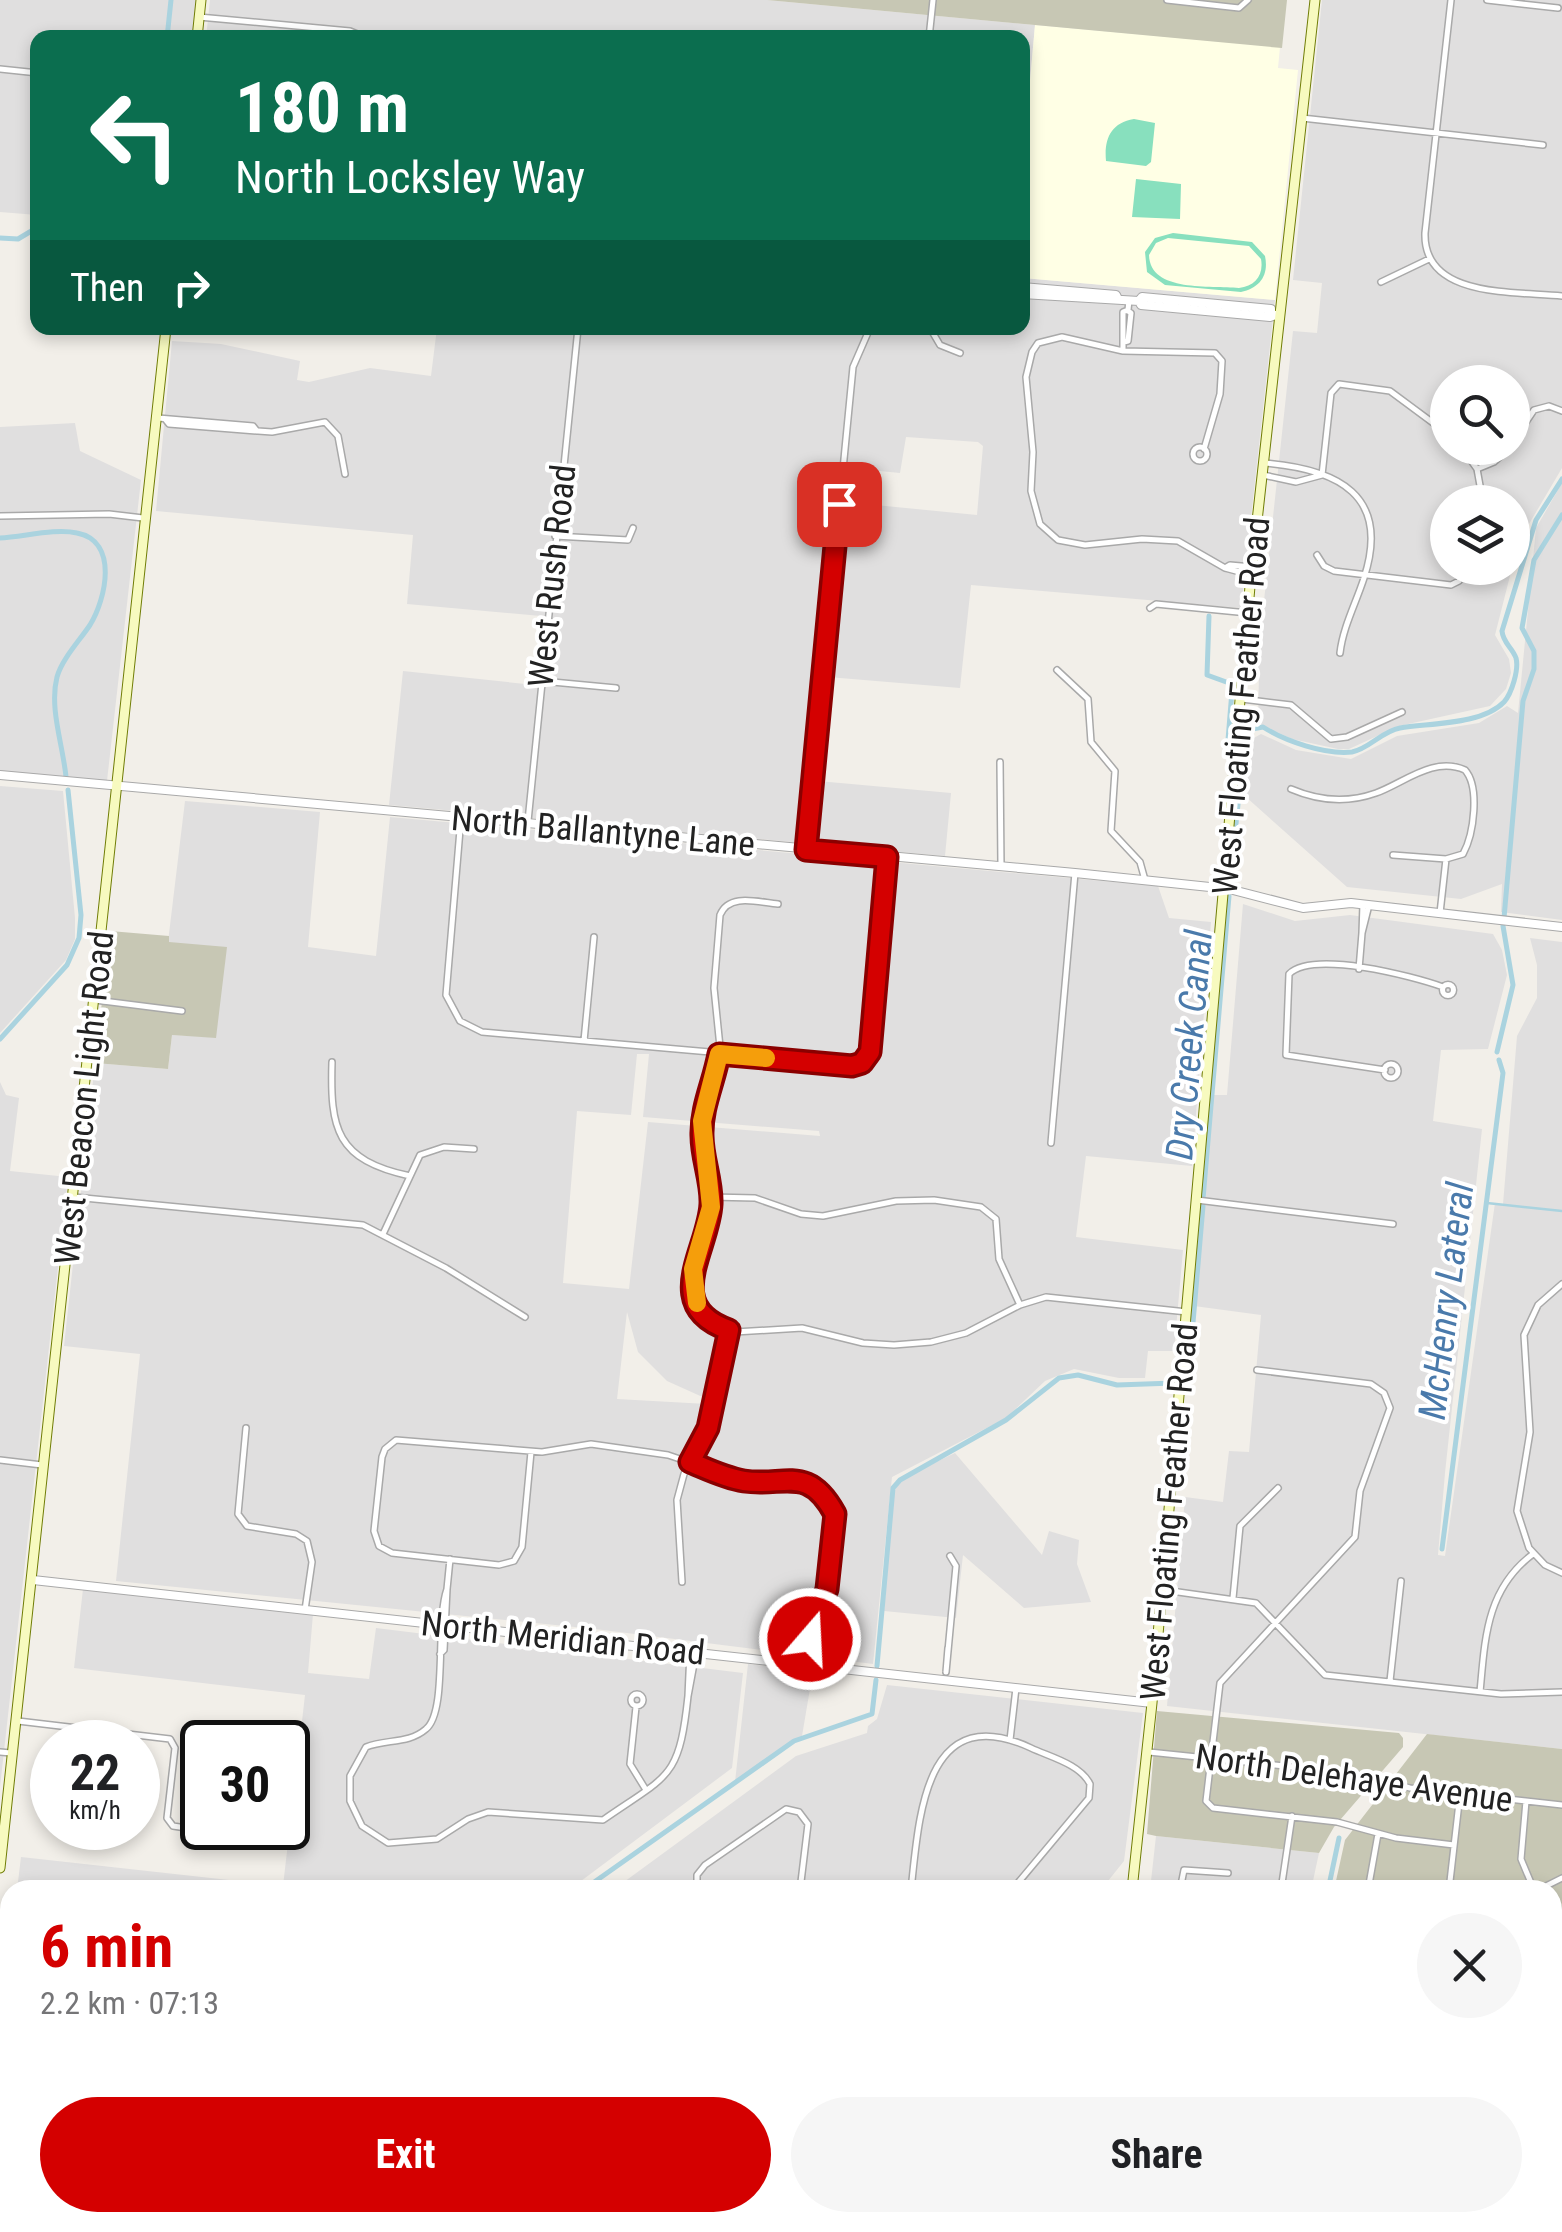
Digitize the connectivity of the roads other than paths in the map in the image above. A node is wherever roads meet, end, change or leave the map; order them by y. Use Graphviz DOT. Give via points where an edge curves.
graph roads {
  1 [pos="201,0"];
  2 [pos="933,0"];
  3 [pos="1167,0"];
  4 [pos="1315,0"];
  5 [pos="1451,0"];
  6 [pos="1488,0"];
  7 [pos="1246,3"];
  8 [pos="1558,8"];
  9 [pos="199,18"];
  10 [pos="198,30"];
  11 [pos="350,30"];
  12 [pos="931,30"];
  13 [pos="0,69"];
  14 [pos="30,72"];
  15 [pos="1302,118"];
  16 [pos="1436,133"];
  17 [pos="1543,145"];
  18 [pos="1429,259"];
  19 [pos="1381,282"];
  20 [pos="1030,290"];
  21 [pos="1562,296"];
  22 [pos="1132,304"];
  23 [pos="1275,313"];
  24 [pos="166,335"];
  25 [pos="577,335"];
  26 [pos="867,335"];
  27 [pos="934,335"];
  28 [pos="1123,351"];
  29 [pos="960,352"];
  30 [pos="1562,412"];
  31 [pos="1530,415"];
  32 [pos="161,419"];
  33 [pos="1430,420"];
  34 [pos="1204,449"];
  35 [pos="1474,465"];
  36 [pos="1487,465"];
  37 [pos="1264,469"];
  38 [pos="1477,469"];
  39 [pos="344,474"];
  40 [pos="1322,475"];
  41 [pos="1480,485"];
  42 [pos="0,516"];
  43 [pos="146,518"];
  44 [pos="632,528"];
  45 [pos="556,536"];
  46 [pos="1317,555"];
  47 [pos="1251,571"];
  48 [pos="1366,574"];
  49 [pos="1430,580"];
  50 [pos="1150,608"];
  51 [pos="1248,613"];
  52 [pos="1340,653"];
  53 [pos="1057,670"];
  54 [pos="542,681"];
  55 [pos="616,688"];
  56 [pos="1239,699"];
  57 [pos="1402,712"];
  58 [pos="1000,762"];
  59 [pos="0,775"];
  60 [pos="118,787"];
  61 [pos="1291,789"];
  62 [pos="461,818"];
  63 [pos="528,824"];
  64 [pos="806,850"];
  65 [pos="1393,855"];
  66 [pos="887,857"];
  67 [pos="1446,859"];
  68 [pos="1001,866"];
  69 [pos="1075,873"];
  70 [pos="1145,880"];
  71 [pos="1224,888"];
  72 [pos="778,904"];
  73 [pos="1366,904"];
  74 [pos="1440,913"];
  75 [pos="1562,927"];
  76 [pos="594,937"];
  77 [pos="1358,969"];
  78 [pos="1442,987"];
  79 [pos="95,1000"];
  80 [pos="182,1011"];
  81 [pos="584,1042"];
  82 [pos="719,1054"];
  83 [pos="332,1062"];
  84 [pos="1385,1070"];
  85 [pos="1051,1143"];
  86 [pos="474,1149"];
  87 [pos="410,1176"];
  88 [pos="74,1197"];
  89 [pos="711,1197"];
  90 [pos="1197,1200"];
  91 [pos="1393,1224"];
  92 [pos="383,1234"];
  93 [pos="1562,1284"];
  94 [pos="1020,1305"];
  95 [pos="1187,1312"];
  96 [pos="525,1317"];
  97 [pos="729,1330"];
  98 [pos="1257,1370"];
  99 [pos="246,1428"];
  100 [pos="530,1452"];
  101 [pos="0,1460"];
  102 [pos="690,1462"];
  103 [pos="45,1466"];
  104 [pos="1278,1488"];
  105 [pos="1533,1554"];
  106 [pos="950,1556"];
  107 [pos="450,1559"];
  108 [pos="1562,1573"];
  109 [pos="32,1580"];
  110 [pos="682,1582"];
  111 [pos="1401,1582"];
  112 [pos="1162,1590"];
  113 [pos="1232,1598"];
  114 [pos="305,1610"];
  115 [pos="1276,1624"];
  116 [pos="443,1625"];
  117 [pos="693,1653"];
  118 [pos="807,1665"];
  119 [pos="945,1676"];
  120 [pos="1390,1681"];
  121 [pos="1016,1688"];
  122 [pos="1480,1692"];
  123 [pos="1562,1692"];
  124 [pos="1152,1703"];
  125 [pos="636,1706"];
  126 [pos="15,1721"];
  127 [pos="1010,1740"];
  128 [pos="1147,1752"];
  129 [pos="6,1753"];
  130 [pos="1209,1758"];
  131 [pos="646,1790"];
  132 [pos="1460,1794"];
  133 [pos="1526,1801"];
  134 [pos="1562,1805"];
  135 [pos="1292,1816"];
  136 [pos="180,1827"];
  137 [pos="1378,1834"];
  138 [pos="1454,1844"];
  139 [pos="0,1868"];
  140 [pos="1228,1873"];
  141 [pos="697,1880"];
  142 [pos="801,1880"];
  143 [pos="913,1880"];
  144 [pos="1020,1880"];
  145 [pos="1133,1880"];
  146 [pos="1182,1880"];
  147 [pos="1282,1880"];
  148 [pos="1370,1880"];
  149 [pos="1450,1880"];
  150 [pos="1531,1880"];
  1 -- 9 [label="main road"];
  2 -- 12 [label="street"];
  3 -- 7 [label="street" via="1239,8"];
  4 -- 15 [label="main road, West Floating Feather Road"];
  5 -- 16 [label="street"];
  6 -- 8 [label="street"];
  9 -- 10 [label="main road"];
  9 -- 11 [label="street"];
  13 -- 14 [label="street"];
  15 -- 16 [label="street"];
  15 -- 23 [label="main road, West Floating Feather Road"];
  16 -- 17 [label="street"];
  16 -- 18 [label="street" via="1425,233"];
  18 -- 19 [label="street"];
  18 -- 21 [label="street" via="1442,275 1467,285"];
  20 -- 22 [label="street" via="1116,295"];
  22 -- 23 [label="street" via="1142,298"];
  22 -- 28 [label="street"];
  23 -- 37 [label="main road, West Floating Feather Road"];
  24 -- 32 [label="main road, West Beacon Light Road"];
  25 -- 45 [label="street, West Rush Road"];
  26 -- 64 [label="street" via="853,367"];
  27 -- 29 [label="street" via="940,346"];
  28 -- 34 [label="street" via="1220,357 1221,390"];
  28 -- 47 [label="street" via="1062,337 1038,344 1028,363 1031,491 1040,524 1070,544 1178,541 1225,568"];
  30 -- 31 [label="street" via="1541,407"];
  32 -- 39 [label="street" via="272,432 325,422 338,436"];
  32 -- 43 [label="main road, West Beacon Light Road"];
  33 -- 40 [label="street" via="1390,390 1335,385"];
  35 -- 38 [label="street"];
  36 -- 38 [label="street"];
  37 -- 40 [label="street" via="1292,464"];
  37 -- 40 [label="street" via="1296,482"];
  37 -- 47 [label="main road, West Floating Feather Road"];
  38 -- 41 [label="street"];
  40 -- 48 [label="street" via="1366,506 1373,535"];
  42 -- 43 [label="street"];
  43 -- 60 [label="main road, West Beacon Light Road"];
  44 -- 45 [label="street" via="628,540"];
  45 -- 54 [label="street, West Rush Road"];
  46 -- 48 [label="street" via="1334,570"];
  47 -- 51 [label="main road, West Floating Feather Road"];
  48 -- 49 [label="street"];
  48 -- 52 [label="street"];
  50 -- 51 [label="street"];
  51 -- 56 [label="main road, West Floating Feather Road"];
  53 -- 70 [label="street" via="1088,698 1091,742 1115,771 1111,831 1140,862"];
  54 -- 55 [label="street"];
  54 -- 63 [label="street, West Rush Road"];
  56 -- 57 [label="street" via="1291,705 1332,738"];
  56 -- 71 [label="main road, West Floating Feather Road"];
  58 -- 68 [label="street"];
  59 -- 60 [label="street, North Ballantyne Lane"];
  60 -- 62 [label="street, North Ballantyne Lane"];
  60 -- 79 [label="main road, West Beacon Light Road"];
  61 -- 67 [label="street" via="1358,798 1416,772 1465,770 1474,788 1469,840 1463,854"];
  62 -- 63 [label="street, North Ballantyne Lane"];
  62 -- 81 [label="street" via="445,988 454,1014 482,1032"];
  63 -- 64 [label="street, North Ballantyne Lane"];
  64 -- 66 [label="street, North Ballantyne Lane"];
  65 -- 67 [label="street"];
  66 -- 68 [label="street, North Ballantyne Lane"];
  66 -- 82 [label="street" via="870,1052 862,1063"];
  67 -- 74 [label="street"];
  68 -- 69 [label="street, North Ballantyne Lane"];
  69 -- 70 [label="street, North Ballantyne Lane"];
  69 -- 85 [label="street"];
  70 -- 71 [label="street, North Ballantyne Lane"];
  71 -- 73 [label="street, North Ballantyne Lane" via="1303,908"];
  71 -- 90 [label="main road, West Floating Feather Road"];
  72 -- 82 [label="street" via="733,900 722,908 714,988"];
  73 -- 74 [label="street, North Ballantyne Lane"];
  73 -- 77 [label="street"];
  74 -- 75 [label="street, North Ballantyne Lane"];
  76 -- 81 [label="street"];
  77 -- 78 [label="street"];
  77 -- 84 [label="street" via="1309,963 1296,968 1286,982 1286,1055"];
  79 -- 80 [label="street"];
  79 -- 88 [label="main road, West Beacon Light Road"];
  81 -- 82 [label="street"];
  82 -- 89 [label="street" via="702,1121"];
  83 -- 87 [label="street" via="331,1113 342,1139 386,1170"];
  86 -- 87 [label="street" via="425,1152"];
  87 -- 92 [label="street"];
  88 -- 92 [label="street" via="342,1222"];
  88 -- 103 [label="main road, West Beacon Light Road"];
  89 -- 94 [label="street" via="755,1198 816,1216 915,1199 986,1209 996,1218 999,1260"];
  89 -- 97 [label="street" via="692,1287 704,1315"];
  90 -- 91 [label="street"];
  90 -- 95 [label="main road, West Floating Feather Road"];
  92 -- 96 [label="street"];
  93 -- 105 [label="street" via="1535,1310 1523,1346 1530,1432 1518,1517"];
  94 -- 95 [label="street" via="1059,1297"];
  94 -- 97 [label="street" via="966,1332 912,1344 863,1343 802,1328"];
  95 -- 112 [label="main road, West Floating Feather Road"];
  97 -- 102 [label="street" via="708,1428"];
  98 -- 115 [label="street" via="1366,1382 1389,1403 1360,1492 1352,1542"];
  99 -- 114 [label="street" via="238,1514 247,1526 307,1541 312,1562"];
  100 -- 102 [label="street" via="591,1444"];
  100 -- 107 [label="street" via="522,1547 514,1561"];
  100 -- 107 [label="street" via="390,1443 374,1531 379,1546"];
  101 -- 103 [label="street"];
  102 -- 110 [label="street" via="676,1509"];
  102 -- 118 [label="street" via="742,1480 800,1481 829,1502 836,1520 827,1589"];
  103 -- 109 [label="main road, West Beacon Light Road"];
  104 -- 113 [label="street" via="1240,1526"];
  105 -- 108 [label="street"];
  105 -- 122 [label="street" via="1496,1597"];
  106 -- 119 [label="street" via="956,1566"];
  107 -- 116 [label="street"];
  109 -- 114 [label="street, North Meridian Road"];
  109 -- 126 [label="main road, West Beacon Light Road"];
  111 -- 120 [label="street"];
  112 -- 113 [label="street"];
  112 -- 124 [label="main road, West Floating Feather Road"];
  113 -- 115 [label="street" via="1256,1603"];
  114 -- 116 [label="street, North Meridian Road"];
  115 -- 120 [label="street" via="1320,1672"];
  115 -- 130 [label="street" via="1218,1688"];
  116 -- 117 [label="street, North Meridian Road"];
  116 -- 131 [label="street" via="435,1718 412,1738 376,1743 360,1754 350,1776 352,1809 379,1840 437,1839 488,1812 599,1822"];
  117 -- 118 [label="street, North Meridian Road"];
  117 -- 131 [label="street" via="678,1759"];
  118 -- 119 [label="street, North Meridian Road"];
  119 -- 121 [label="street, North Meridian Road"];
  120 -- 122 [label="street"];
  121 -- 124 [label="street, North Meridian Road"];
  121 -- 127 [label="street"];
  122 -- 123 [label="street"];
  124 -- 128 [label="main road, West Floating Feather Road"];
  125 -- 131 [label="street" via="630,1764"];
  126 -- 129 [label="main road, West Beacon Light Road"];
  126 -- 136 [label="street" via="170,1739 175,1748 167,1818"];
  127 -- 143 [label="street" via="965,1736 953,1746 923,1799"];
  127 -- 144 [label="street" via="1080,1771 1090,1784 1089,1798"];
  128 -- 130 [label="street, North Delehaye Avenue"];
  128 -- 145 [label="main road, West Floating Feather Road"];
  129 -- 139 [label="main road, West Beacon Light Road"];
  130 -- 132 [label="street, North Delehaye Avenue" via="1352,1773"];
  130 -- 135 [label="street" via="1207,1804"];
  132 -- 133 [label="street, North Delehaye Avenue"];
  132 -- 138 [label="street"];
  133 -- 134 [label="street, North Delehaye Avenue"];
  133 -- 150 [label="street" via="1521,1859"];
  135 -- 137 [label="street"];
  135 -- 147 [label="street"];
  137 -- 138 [label="street"];
  137 -- 148 [label="street"];
  138 -- 149 [label="street"];
  140 -- 146 [label="street" via="1184,1870"];
  141 -- 142 [label="street" via="704,1865 786,1809 808,1824"];
}
